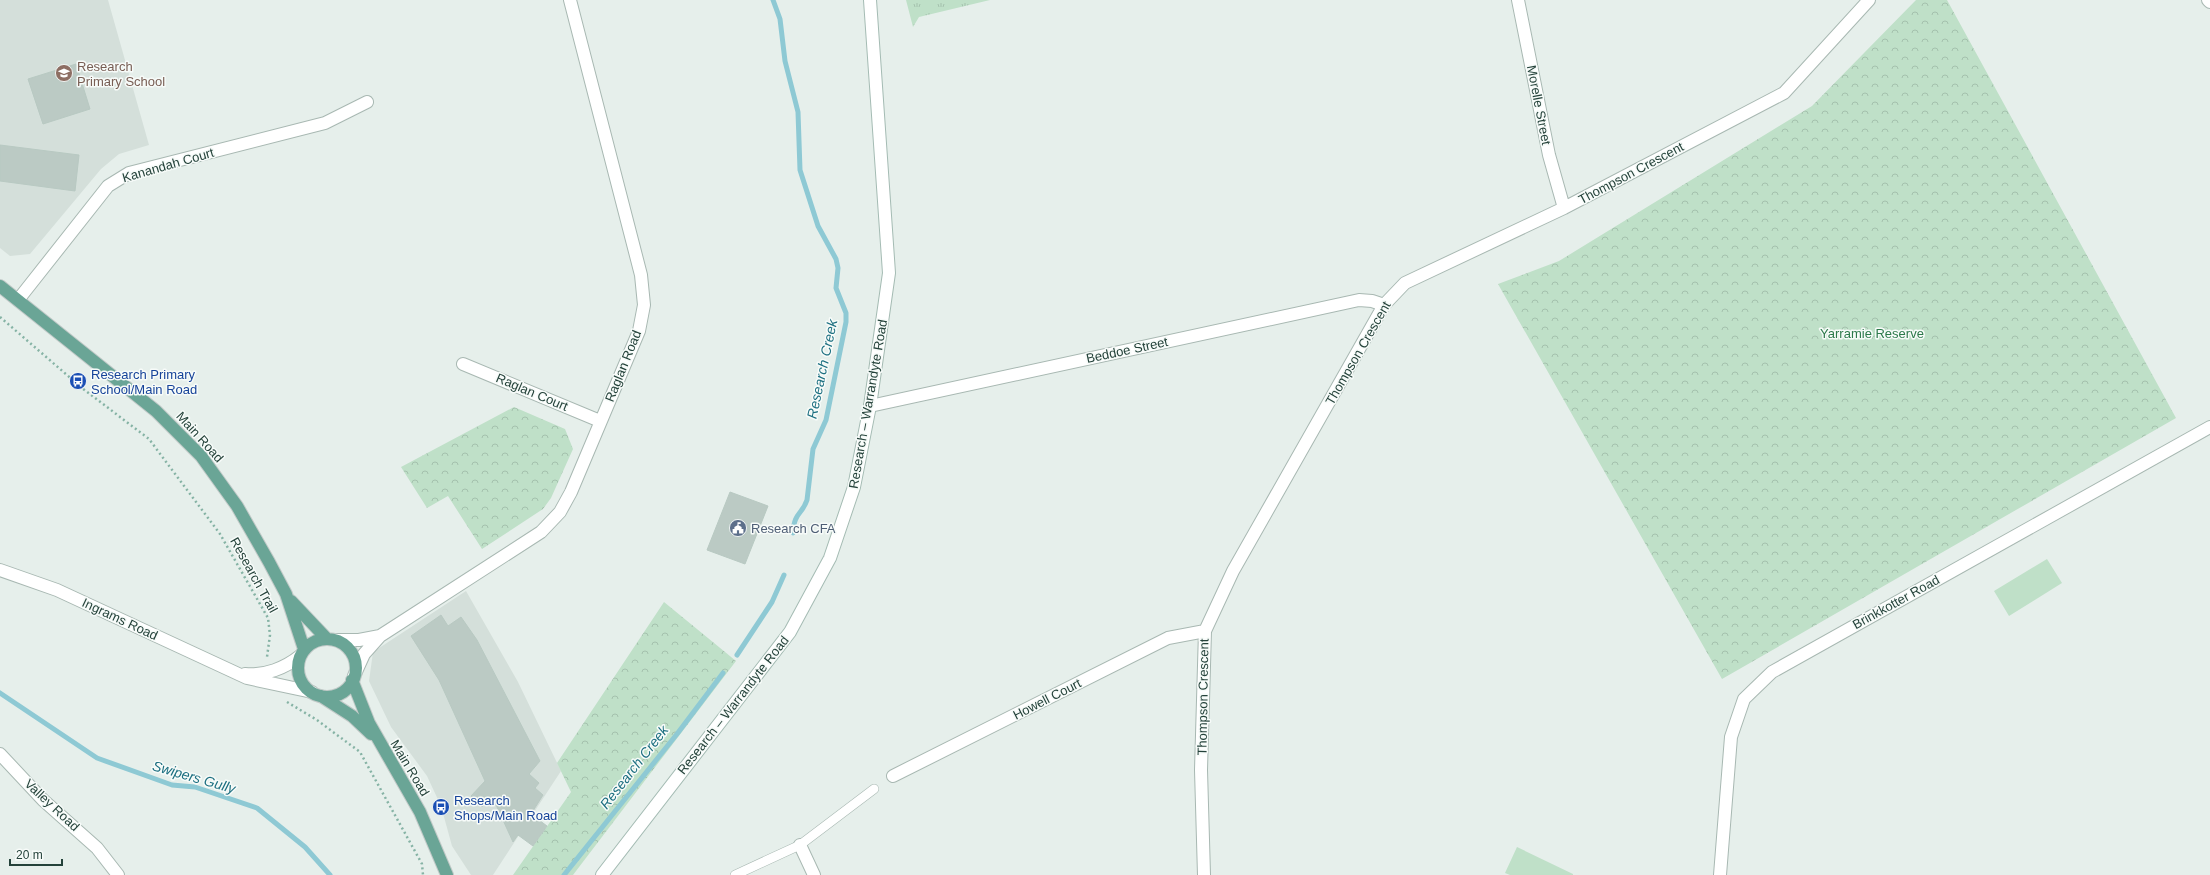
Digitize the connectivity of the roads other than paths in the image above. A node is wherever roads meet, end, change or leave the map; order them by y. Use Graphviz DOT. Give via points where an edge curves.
graph roads {
  1 [pos="570,0"];
  2 [pos="870,0"];
  3 [pos="1518,0"];
  4 [pos="1869,0"];
  5 [pos="367,102"];
  6 [pos="1564,208"];
  7 [pos="0,286"];
  8 [pos="18,300"];
  9 [pos="1384,306"];
  10 [pos="463,364"];
  11 [pos="870,406"];
  12 [pos="600,421"];
  13 [pos="2210,427"];
  14 [pos="0,570"];
  15 [pos="286,594"];
  16 [pos="1204,631"];
  17 [pos="380,636"];
  18 [pos="332,639"];
  19 [pos="302,653"];
  20 [pos="270,678"];
  21 [pos="353,678"];
  22 [pos="316,694"];
  23 [pos="379,742"];
  24 [pos="0,754"];
  25 [pos="893,776"];
  26 [pos="874,789"];
  27 [pos="800,845"];
  28 [pos="118,875"];
  29 [pos="447,875"];
  30 [pos="602,875"];
  31 [pos="734,875"];
  32 [pos="814,875"];
  33 [pos="1204,875"];
  34 [pos="1720,875"];
  1 -- 12 [label="street, Raglan Road" via="641,275 644,305 639,331"];
  2 -- 11 [label="street, Research – Warrandyte Road" via="889,273"];
  3 -- 6 [label="street, Morelle Street" via="1549,155"];
  4 -- 6 [label="street, Thompson Crescent" via="1784,93"];
  5 -- 8 [label="street, Kanandah Court" via="324,123 129,173 117,179 108,186"];
  6 -- 9 [label="street, Thompson Crescent" via="1405,283"];
  7 -- 8 [label="main road, Main Road"];
  8 -- 15 [label="main road, Main Road" via="156,411 184,437 237,506"];
  9 -- 11 [label="street, Beddoe Street" via="1372,300 1359,300"];
  9 -- 16 [label="street, Thompson Crescent" via="1233,570"];
  10 -- 12 [label="street, Raglan Court"];
  11 -- 30 [label="street, Research – Warrandyte Road" via="854,488 830,558 790,632"];
  12 -- 17 [label="street, Raglan Road" via="571,492 560,512 541,532"];
  13 -- 34 [label="street, Brinkkotter Road" via="1772,672 1744,699 1731,737"];
  14 -- 20 [label="street, Ingrams Road" via="57,590 256,681"];
  15 -- 18 [label="main road, Main Road"];
  15 -- 19 [label="main road, Main Road"];
  16 -- 25 [label="street, Howell Court" via="1168,638"];
  16 -- 33 [label="street, Thompson Crescent" via="1201,770"];
  17 -- 18 [label="street, Raglan Road" via="359,640"];
  17 -- 21 [label="street, Raglan Road" via="364,654"];
  18 -- 19 [label="main road" via="319,640"];
  18 -- 21 [label="main road" via="350,651 355,667"];
  19 -- 20 [label="street"];
  19 -- 22 [label="main road" via="298,672 306,687"];
  20 -- 22 [label="street, Ingrams Road"];
  21 -- 22 [label="main road" via="342,692 335,695"];
  21 -- 23 [label="main road, Main Road"];
  22 -- 23 [label="main road, Main Road" via="352,716"];
  23 -- 29 [label="main road, Main Road" via="420,812"];
  24 -- 28 [label="street, Valley Road" via="43,800 98,848"];
  26 -- 27 [label="lane"];
  27 -- 31 [label="lane"];
  27 -- 32 [label="street"];
}
